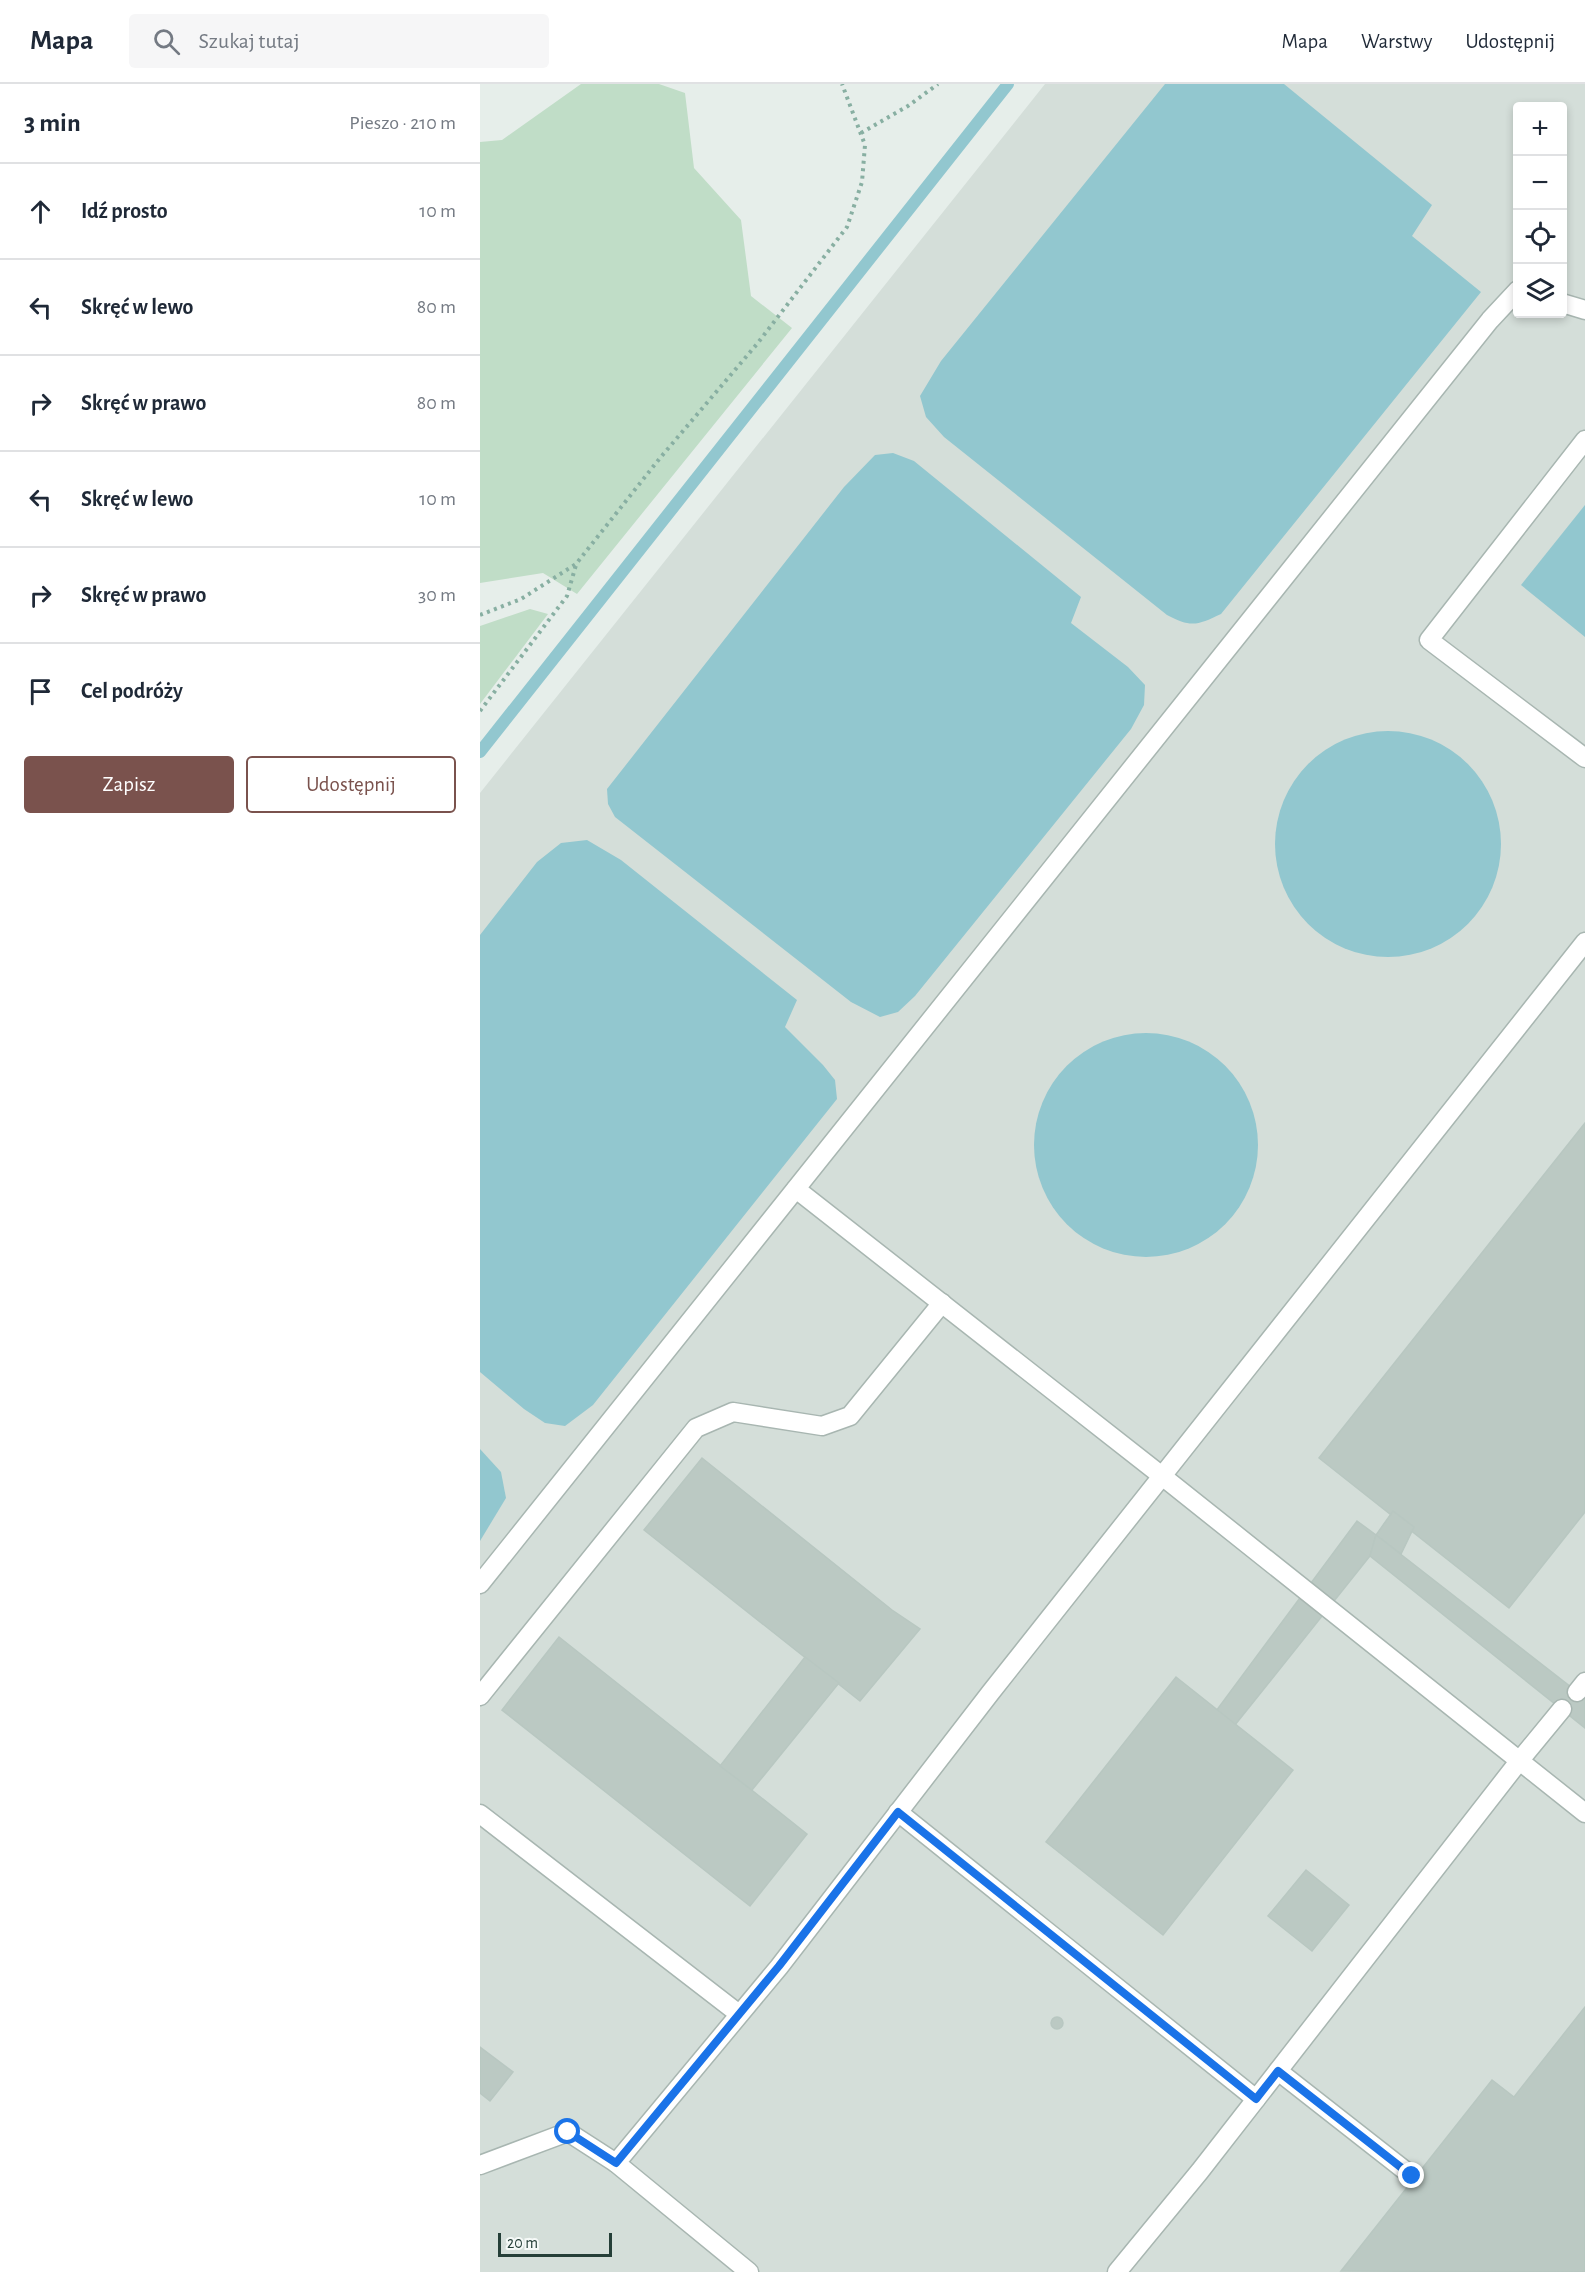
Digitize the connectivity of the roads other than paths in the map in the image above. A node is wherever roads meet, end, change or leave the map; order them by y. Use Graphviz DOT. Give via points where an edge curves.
graph roads {
  1 [pos="1513,296"];
  2 [pos="1567,304"];
  3 [pos="1585,310"];
  4 [pos="1585,440"];
  5 [pos="1585,758"];
  6 [pos="1585,942"];
  7 [pos="796,1189"];
  8 [pos="942,1303"];
  9 [pos="1162,1476"];
  10 [pos="480,1584"];
  11 [pos="480,1696"];
  12 [pos="1562,1710"];
  13 [pos="1520,1760"];
  14 [pos="898,1812"];
  15 [pos="1585,1813"];
  16 [pos="480,1814"];
  17 [pos="739,2014"];
  18 [pos="1278,2071"];
  19 [pos="1256,2099"];
  20 [pos="616,2163"];
  21 [pos="480,2165"];
  22 [pos="1412,2176"];
  23 [pos="749,2272"];
  24 [pos="1117,2272"];
  1 -- 7 [label="lane"];
  2 -- 3 [label="lane"];
  4 -- 5 [label="lane" via="1429,640"];
  6 -- 9 [label="lane"];
  7 -- 8 [label="lane"];
  7 -- 10 [label="lane"];
  8 -- 9 [label="lane"];
  8 -- 11 [label="lane" via="850,1416 822,1426 733,1412 696,1428"];
  9 -- 13 [label="lane"];
  9 -- 14 [label="lane"];
  12 -- 13 [label="lane"];
  13 -- 15 [label="lane"];
  13 -- 18 [label="lane"];
  14 -- 17 [label="lane"];
  14 -- 19 [label="lane"];
  16 -- 17 [label="lane"];
  17 -- 20 [label="lane"];
  18 -- 19 [label="lane"];
  18 -- 22 [label="lane"];
  19 -- 24 [label="lane"];
  20 -- 21 [label="lane" via="568,2132"];
  20 -- 23 [label="lane"];
}
